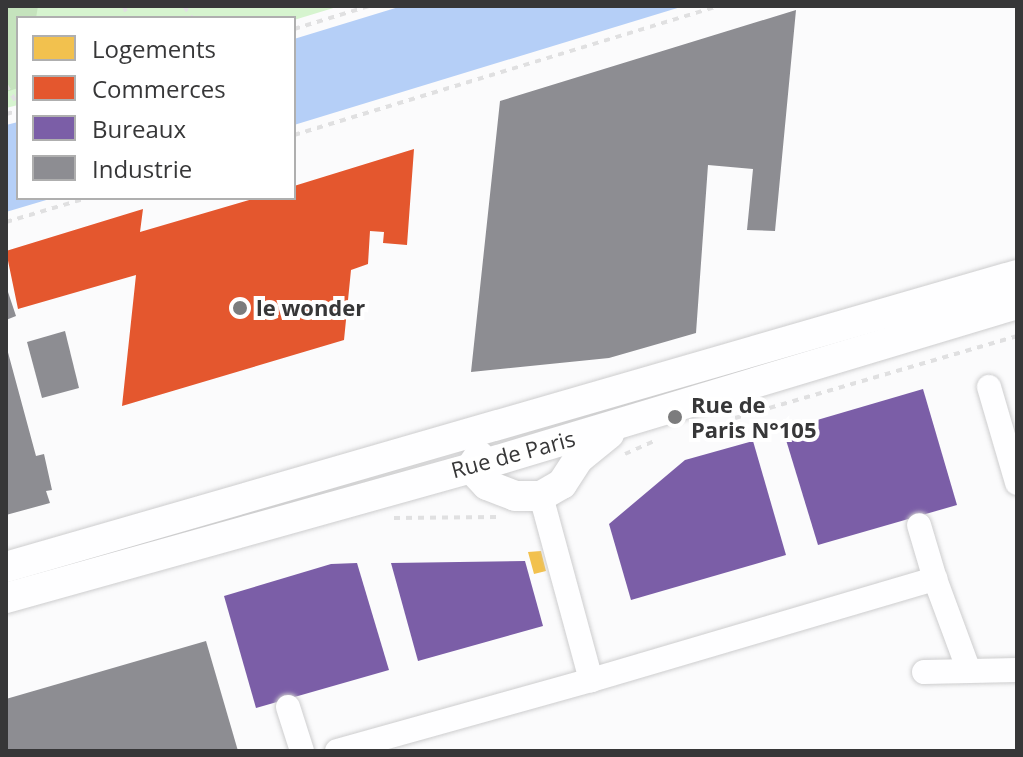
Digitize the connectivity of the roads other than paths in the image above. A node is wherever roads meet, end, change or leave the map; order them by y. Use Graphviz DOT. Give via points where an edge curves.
graph roads {
  1 [pos="1017,275"];
  2 [pos="1017,304"];
  3 [pos="643,384"];
  4 [pos="989,387"];
  5 [pos="624,423"];
  6 [pos="471,468"];
  7 [pos="1017,483"];
  8 [pos="541,496"];
  9 [pos="919,525"];
  10 [pos="6,567"];
  11 [pos="935,579"];
  12 [pos="6,598"];
  13 [pos="1017,670"];
  14 [pos="969,671"];
  15 [pos="924,672"];
  16 [pos="591,680"];
  17 [pos="288,707"];
  18 [pos="302,751"];
  19 [pos="337,751"];
  1 -- 3 [label="main road, Rue de Paris"];
  2 -- 5 [label="main road, Rue de Paris"];
  3 -- 6 [label="main road" via="584,420 484,449"];
  3 -- 10 [label="main road, Rue de Paris"];
  4 -- 7 [label="lane"];
  5 -- 6 [label="main road, Rue de Paris"];
  5 -- 8 [label="main road" via="578,459 562,484"];
  6 -- 8 [label="main road" via="487,485 515,496"];
  6 -- 12 [label="main road, Rue de Paris"];
  8 -- 16 [label="lane"];
  9 -- 11 [label="lane"];
  11 -- 14 [label="lane"];
  11 -- 16 [label="lane"];
  13 -- 14 [label="lane"];
  14 -- 15 [label="lane"];
  16 -- 19 [label="lane"];
  17 -- 18 [label="lane"];
}
